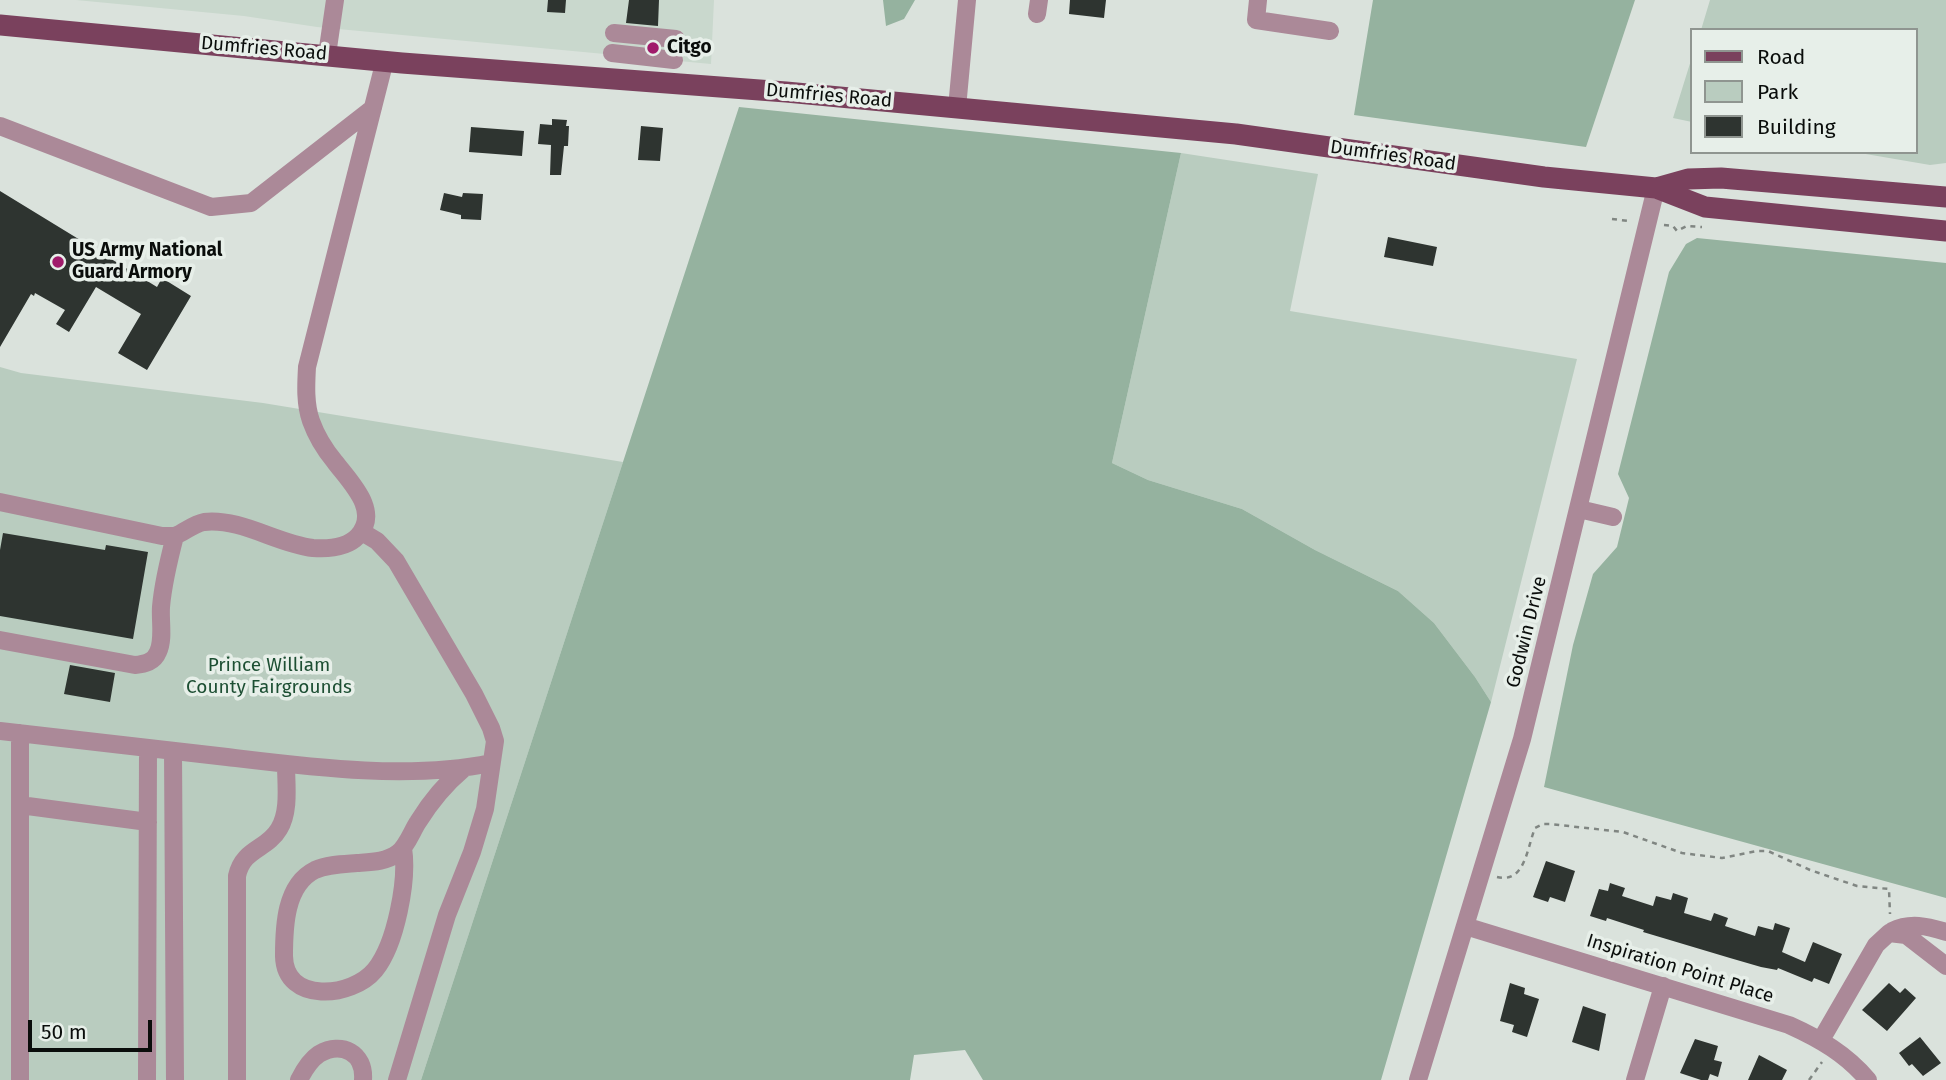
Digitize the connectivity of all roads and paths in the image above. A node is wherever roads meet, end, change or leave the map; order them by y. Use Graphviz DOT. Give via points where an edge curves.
graph roads {
  1 [pos="335,0"];
  2 [pos="967,0"];
  3 [pos="1258,0"];
  4 [pos="0,25"];
  5 [pos="1330,31"];
  6 [pos="614,33"];
  7 [pos="676,39"];
  8 [pos="612,52"];
  9 [pos="327,55"];
  10 [pos="385,60"];
  11 [pos="674,60"];
  12 [pos="373,108"];
  13 [pos="957,108"];
  14 [pos="0,125"];
  15 [pos="1656,188"];
  16 [pos="1946,197"];
  17 [pos="1673,226"];
  18 [pos="1677,231"];
  19 [pos="1946,231"];
  20 [pos="0,502"];
  21 [pos="1579,509"];
  22 [pos="1613,516"];
  23 [pos="362,532"];
  24 [pos="175,536"];
  25 [pos="0,640"];
  26 [pos="0,731"];
  27 [pos="20,733"];
  28 [pos="148,748"];
  29 [pos="173,751"];
  30 [pos="491,763"];
  31 [pos="286,764"];
  32 [pos="463,769"];
  33 [pos="20,805"];
  34 [pos="148,822"];
  35 [pos="403,848"];
  36 [pos="1497,877"];
  37 [pos="1891,891"];
  38 [pos="1465,926"];
  39 [pos="1946,932"];
  40 [pos="1889,933"];
  41 [pos="1946,966"];
  42 [pos="1663,986"];
  43 [pos="1827,1044"];
  44 [pos="20,1080"];
  45 [pos="147,1080"];
  46 [pos="175,1080"];
  47 [pos="237,1080"];
  48 [pos="299,1080"];
  49 [pos="363,1080"];
  50 [pos="397,1080"];
  51 [pos="1418,1080"];
  52 [pos="1635,1080"];
  53 [pos="1809,1080"];
  54 [pos="1868,1080"];
  1 -- 9 [label="street"];
  2 -- 13 [label="street"];
  3 -- 5 [label="street" via="1256,20"];
  4 -- 9 [label="main road, Dumfries Road"];
  6 -- 7 [label="street"];
  8 -- 11 [label="street"];
  9 -- 10 [label="main road, Dumfries Road"];
  10 -- 12 [label="street"];
  10 -- 13 [label="main road, Dumfries Road"];
  12 -- 14 [label="street" via="251,203 229,207 211,207"];
  12 -- 23 [label="street" via="306,386 311,421 365,505"];
  13 -- 15 [label="main road, Dumfries Road" via="1236,134"];
  15 -- 16 [label="main road, Dumfries Road" via="1688,179 1721,178"];
  15 -- 19 [label="main road, Dumfries Road" via="1705,207"];
  15 -- 21 [label="street, Godwin Drive"];
  17 -- 18 [label="path"];
  20 -- 24 [label="street"];
  21 -- 22 [label="street"];
  21 -- 38 [label="street, Godwin Drive" via="1522,739"];
  23 -- 24 [label="street" via="347,545 332,548 312,548 234,525 206,522"];
  23 -- 30 [label="street" via="396,561 474,694 495,741"];
  24 -- 25 [label="street" via="161,606 159,650 153,660 135,665"];
  26 -- 27 [label="street"];
  27 -- 28 [label="street"];
  27 -- 33 [label="street"];
  28 -- 29 [label="street"];
  28 -- 34 [label="street"];
  29 -- 31 [label="street"];
  29 -- 46 [label="street"];
  30 -- 32 [label="street"];
  30 -- 50 [label="street" via="485,809"];
  31 -- 32 [label="street"];
  31 -- 47 [label="street" via="285,812 279,830 245,857 237,876"];
  32 -- 35 [label="street" via="433,799"];
  33 -- 34 [label="street"];
  33 -- 44 [label="street"];
  34 -- 45 [label="street"];
  35 -- 35 [label="street" via="383,860 335,864 304,877 290,902 285,930 284,961 292,980 316,991 333,992 363,982 375,970 387,950 405,881"];
  36 -- 37 [label="path" via="1516,875 1535,828 1543,824 1623,832 1682,853 1722,858 1768,851 1857,887"];
  38 -- 42 [label="street, Inspiration Point Place"];
  38 -- 51 [label="street, Godwin Drive"];
  39 -- 40 [label="street" via="1905,925"];
  40 -- 41 [label="street" via="1906,934"];
  40 -- 43 [label="street" via="1877,945"];
  42 -- 43 [label="street, Inspiration Point Place" via="1789,1025"];
  42 -- 52 [label="street"];
  43 -- 53 [label="path"];
  43 -- 54 [label="street, Inspiration Point Place"];
  48 -- 49 [label="street" via="317,1055 329,1049 356,1055 363,1065"];
}
